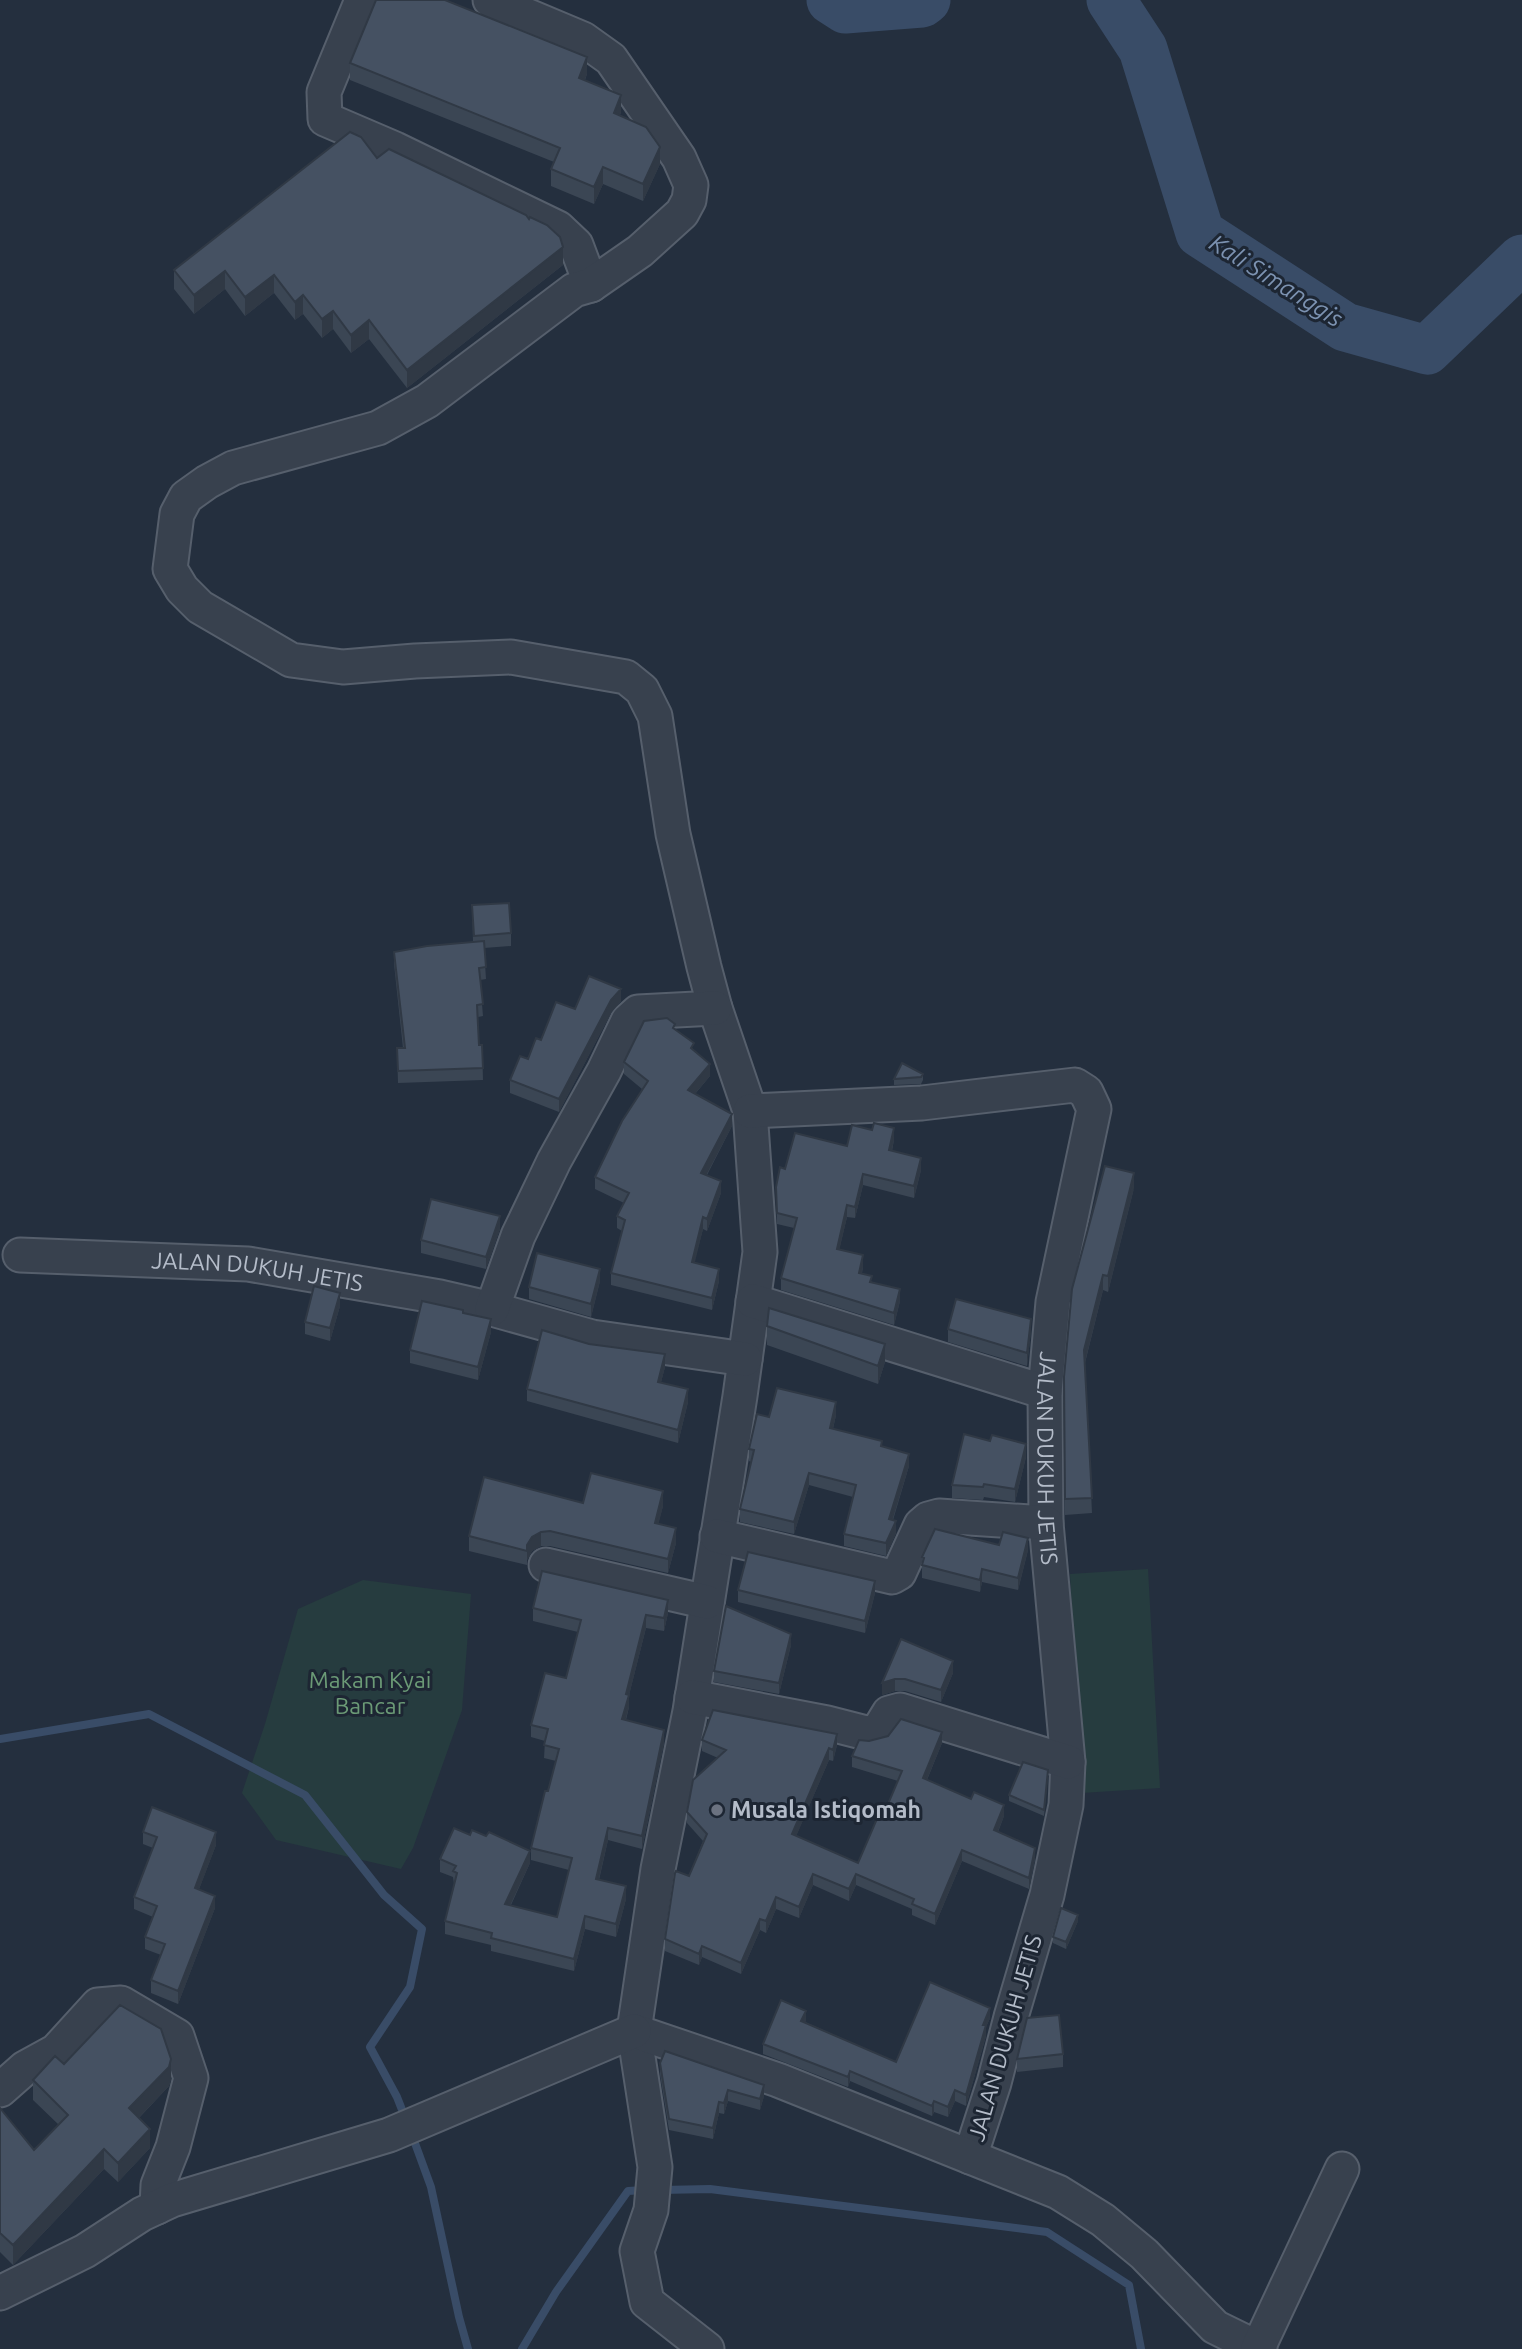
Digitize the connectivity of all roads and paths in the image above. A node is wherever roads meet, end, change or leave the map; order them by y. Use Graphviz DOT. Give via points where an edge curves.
graph roads {
  1 [pos="362,0"];
  2 [pos="490,0"];
  3 [pos="591,285"];
  4 [pos="715,1009"];
  5 [pos="750,1111"];
  6 [pos="20,1255"];
  7 [pos="753,1301"];
  8 [pos="492,1309"];
  9 [pos="745,1360"];
  10 [pos="1045,1392"];
  11 [pos="1046,1523"];
  12 [pos="717,1536"];
  13 [pos="546,1564"];
  14 [pos="707,1602"];
  15 [pos="692,1697"];
  16 [pos="1068,1762"];
  17 [pos="634,2031"];
  18 [pos="0,2090"];
  19 [pos="970,2157"];
  20 [pos="1342,2169"];
  21 [pos="157,2207"];
  22 [pos="0,2293"];
  23 [pos="707,2349"];
  24 [pos="1259,2349"];
  1 -- 3 [label="street" via="324,92 325,119 558,228 576,245"];
  2 -- 3 [label="street" via="583,39 611,59 679,159 691,185 682,213 640,251"];
  3 -- 4 [label="street" via="574,290 428,401 378,428 233,468 207,482 186,497 177,514 170,569 181,589 200,607 291,660 343,667 511,657 626,677 642,690 655,716 673,834"];
  4 -- 5 [label="street"];
  4 -- 8 [label="street" via="638,1012 628,1021 518,1236"];
  5 -- 7 [label="street" via="760,1252"];
  5 -- 10 [label="street, JALAN DUKUH JETIS" via="922,1103 1076,1085 1086,1092 1094,1108 1053,1302"];
  6 -- 8 [label="street, JALAN DUKUH JETIS" via="248,1264"];
  7 -- 9 [label="street"];
  7 -- 10 [label="street"];
  8 -- 9 [label="street, JALAN DUKUH JETIS" via="592,1337"];
  9 -- 12 [label="street"];
  10 -- 11 [label="street, JALAN DUKUH JETIS"];
  11 -- 12 [label="street" via="928,1518 899,1573 892,1577"];
  11 -- 16 [label="street, JALAN DUKUH JETIS"];
  12 -- 14 [label="street"];
  13 -- 14 [label="street"];
  14 -- 15 [label="street"];
  15 -- 16 [label="street" via="873,1734 889,1713 900,1710"];
  15 -- 17 [label="street" via="658,1869"];
  16 -- 19 [label="street, JALAN DUKUH JETIS" via="1066,1805 1047,1895"];
  17 -- 19 [label="street, JALAN DUKUH JETIS" via="778,2080"];
  17 -- 21 [label="street" via="403,2129"];
  17 -- 23 [label="street" via="655,2167 651,2210 637,2250 647,2302"];
  18 -- 21 [label="street" via="56,2051 99,2005 121,2003 177,2036 191,2078 158,2185"];
  19 -- 24 [label="street, JALAN DUKUH JETIS" via="1058,2192 1103,2220 1144,2254 1215,2327"];
  20 -- 24 [label="street"];
  21 -- 22 [label="street" via="85,2251"];
}
